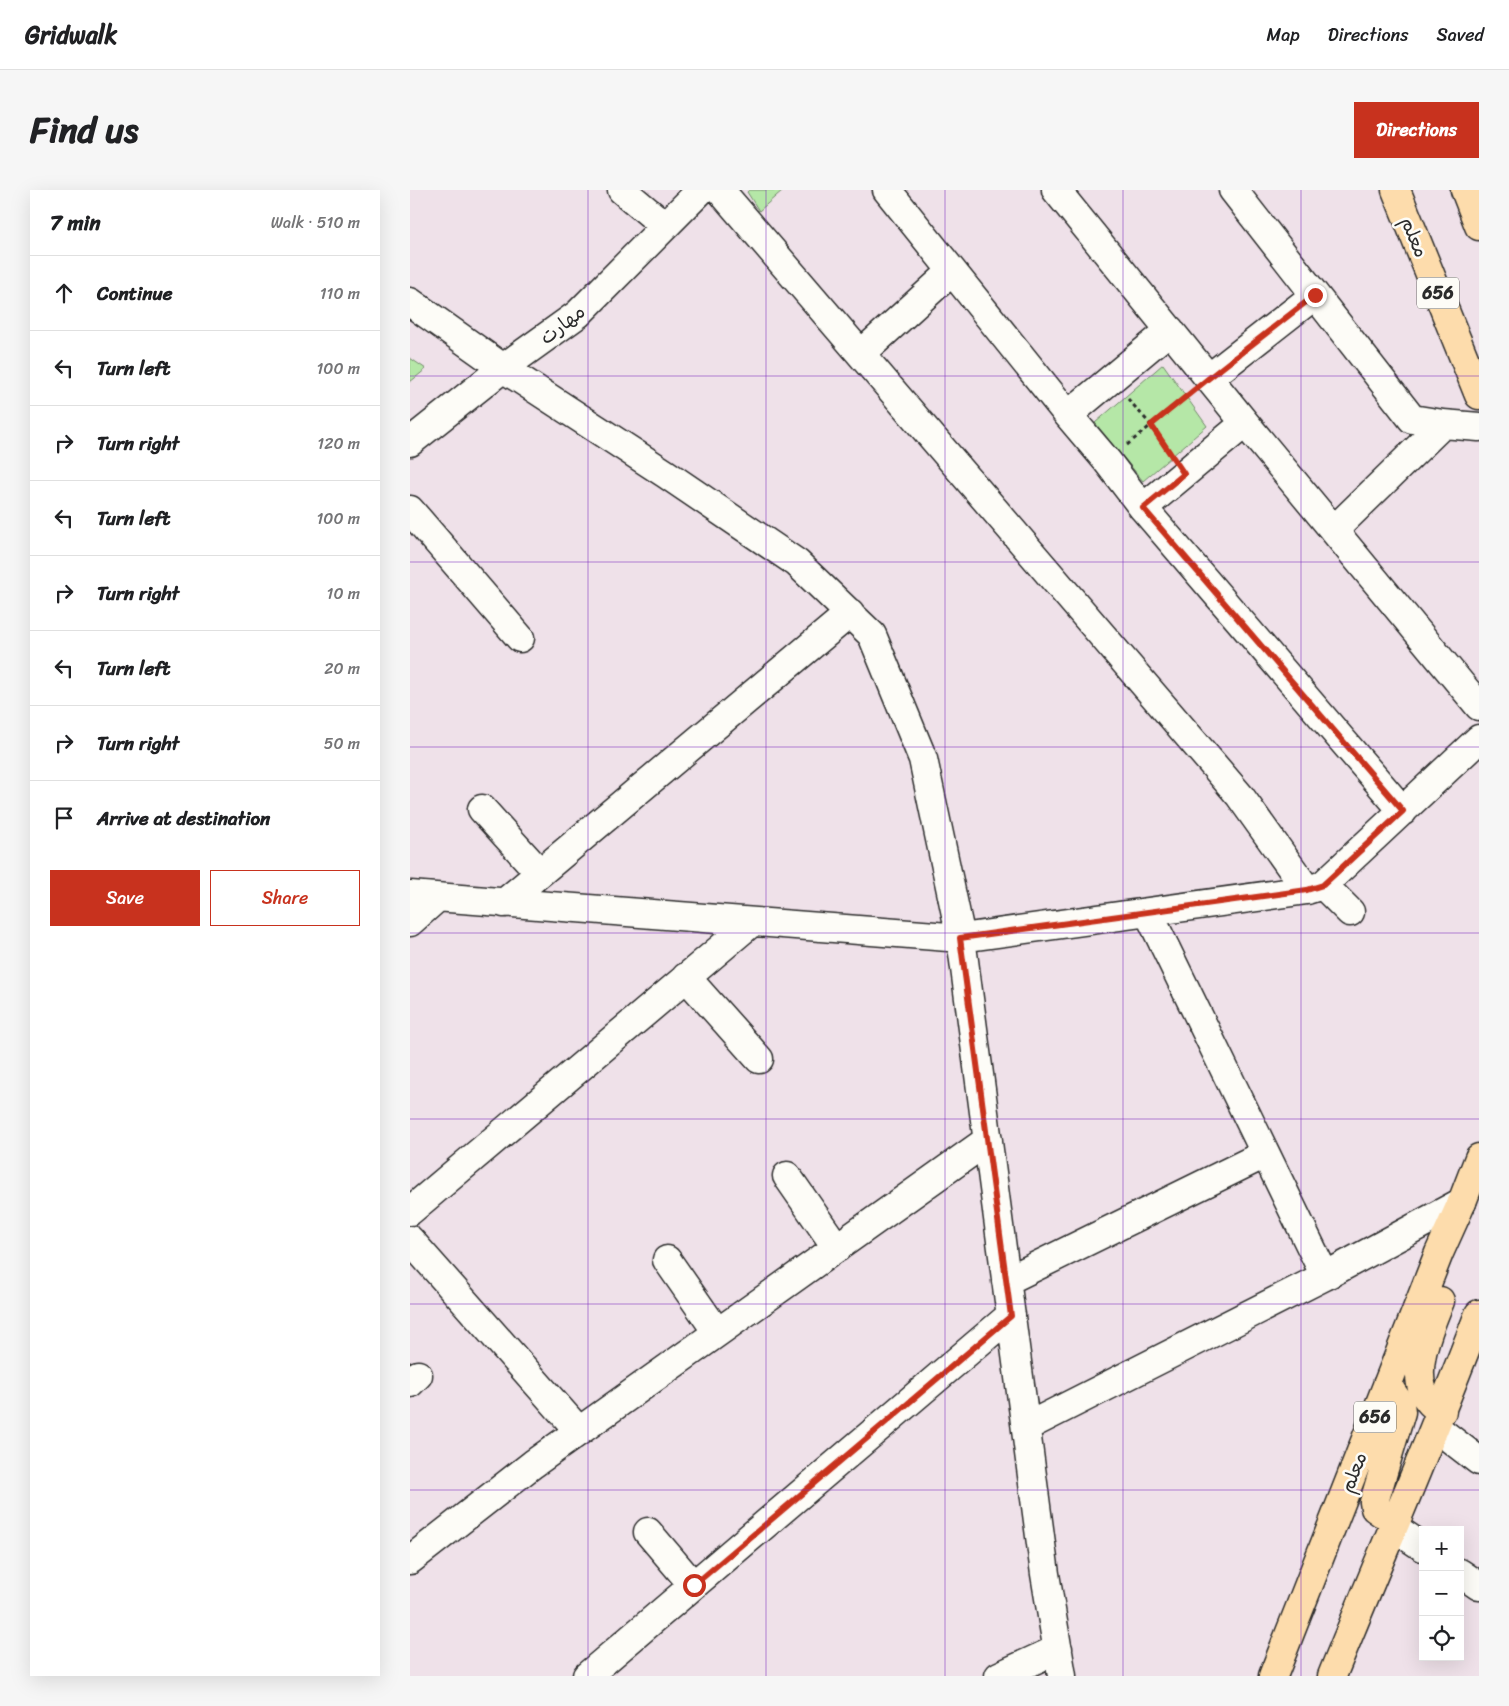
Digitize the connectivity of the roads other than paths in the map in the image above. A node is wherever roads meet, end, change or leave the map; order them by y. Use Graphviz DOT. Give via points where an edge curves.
graph roads {
  1 [pos="622,190"];
  2 [pos="701,190"];
  3 [pos="720,190"];
  4 [pos="886,190"];
  5 [pos="1056,190"];
  6 [pos="1233,190"];
  7 [pos="1396,190"];
  8 [pos="1465,190"];
  9 [pos="666,226"];
  10 [pos="1479,226"];
  11 [pos="951,272"];
  12 [pos="1315,295"];
  13 [pos="410,302"];
  14 [pos="1170,330"];
  15 [pos="861,354"];
  16 [pos="503,368"];
  17 [pos="1209,378"];
  18 [pos="1479,395"];
  19 [pos="1068,415"];
  20 [pos="1245,423"];
  21 [pos="1443,424"];
  22 [pos="1479,427"];
  23 [pos="410,442"];
  24 [pos="1143,508"];
  25 [pos="410,510"];
  26 [pos="1334,530"];
  27 [pos="850,613"];
  28 [pos="520,638"];
  29 [pos="1479,706"];
  30 [pos="1479,739"];
  31 [pos="482,809"];
  32 [pos="1403,811"];
  33 [pos="540,873"];
  34 [pos="1315,887"];
  35 [pos="410,895"];
  36 [pos="437,898"];
  37 [pos="504,903"];
  38 [pos="1148,912"];
  39 [pos="1350,912"];
  40 [pos="410,922"];
  41 [pos="752,922"];
  42 [pos="960,938"];
  43 [pos="686,977"];
  44 [pos="759,1059"];
  45 [pos="988,1140"];
  46 [pos="1265,1154"];
  47 [pos="1479,1158"];
  48 [pos="787,1176"];
  49 [pos="1462,1202"];
  50 [pos="410,1211"];
  51 [pos="410,1240"];
  52 [pos="837,1248"];
  53 [pos="1439,1253"];
  54 [pos="667,1260"];
  55 [pos="1325,1276"];
  56 [pos="1006,1280"];
  57 [pos="1479,1314"];
  58 [pos="1011,1316"];
  59 [pos="717,1332"];
  60 [pos="1387,1385"];
  61 [pos="1439,1419"];
  62 [pos="1026,1427"];
  63 [pos="579,1431"];
  64 [pos="1479,1461"];
  65 [pos="1395,1523"];
  66 [pos="648,1532"];
  67 [pos="1419,1544"];
  68 [pos="410,1560"];
  69 [pos="1464,1576"];
  70 [pos="694,1585"];
  71 [pos="1479,1586"];
  72 [pos="1058,1650"];
  73 [pos="587,1676"];
  74 [pos="999,1676"];
  75 [pos="1062,1676"];
  76 [pos="1273,1676"];
  77 [pos="1332,1676"];
  1 -- 9 [label="street"];
  2 -- 9 [label="street, مهارت"];
  3 -- 15 [label="street"];
  4 -- 11 [label="street"];
  5 -- 14 [label="street"];
  6 -- 12 [label="street"];
  7 -- 18 [label="main road, معلم / 656"];
  8 -- 10 [label="main road"];
  9 -- 16 [label="street, مهارت" via="578,314"];
  11 -- 15 [label="street"];
  11 -- 19 [label="street"];
  12 -- 17 [label="street"];
  12 -- 21 [label="street" via="1412,419"];
  13 -- 16 [label="street"];
  14 -- 17 [label="street"];
  14 -- 19 [label="street"];
  15 -- 34 [label="street"];
  16 -- 23 [label="street, مهارت"];
  16 -- 27 [label="street" via="797,563"];
  17 -- 20 [label="street"];
  19 -- 24 [label="street"];
  20 -- 24 [label="street"];
  20 -- 26 [label="street"];
  21 -- 22 [label="street"];
  21 -- 26 [label="street"];
  24 -- 32 [label="street"];
  25 -- 28 [label="street"];
  26 -- 29 [label="street"];
  27 -- 33 [label="street"];
  27 -- 42 [label="street" via="872,636 923,759"];
  30 -- 32 [label="street"];
  31 -- 33 [label="street"];
  32 -- 34 [label="street"];
  33 -- 37 [label="street"];
  34 -- 38 [label="street"];
  34 -- 39 [label="street"];
  35 -- 36 [label="street"];
  36 -- 37 [label="street"];
  36 -- 40 [label="street"];
  37 -- 41 [label="street"];
  38 -- 42 [label="street"];
  38 -- 46 [label="street"];
  41 -- 42 [label="street"];
  41 -- 43 [label="street"];
  42 -- 45 [label="street"];
  43 -- 44 [label="street"];
  43 -- 50 [label="street"];
  45 -- 52 [label="street"];
  45 -- 56 [label="street"];
  46 -- 55 [label="street"];
  46 -- 56 [label="street"];
  47 -- 49 [label="main road, معلم / 656"];
  48 -- 52 [label="street"];
  49 -- 53 [label="main road, معلم / 656"];
  49 -- 55 [label="street"];
  51 -- 63 [label="street"];
  52 -- 59 [label="street"];
  53 -- 60 [label="main road, معلم / 656"];
  53 -- 61 [label="main road" via="1442,1296 1420,1361 1421,1385"];
  54 -- 59 [label="street"];
  55 -- 62 [label="street"];
  56 -- 58 [label="street"];
  57 -- 61 [label="main road"];
  58 -- 62 [label="street"];
  58 -- 70 [label="street"];
  59 -- 63 [label="street"];
  60 -- 65 [label="main road" via="1400,1404 1401,1412 1374,1502 1375,1508"];
  60 -- 76 [label="main road, معلم / 656"];
  61 -- 64 [label="street"];
  61 -- 65 [label="main road"];
  62 -- 72 [label="street"];
  63 -- 68 [label="street"];
  65 -- 67 [label="street"];
  65 -- 77 [label="main road"];
  66 -- 70 [label="street"];
  69 -- 71 [label="street"];
  70 -- 73 [label="street"];
  72 -- 74 [label="street"];
  72 -- 75 [label="street"];
}
